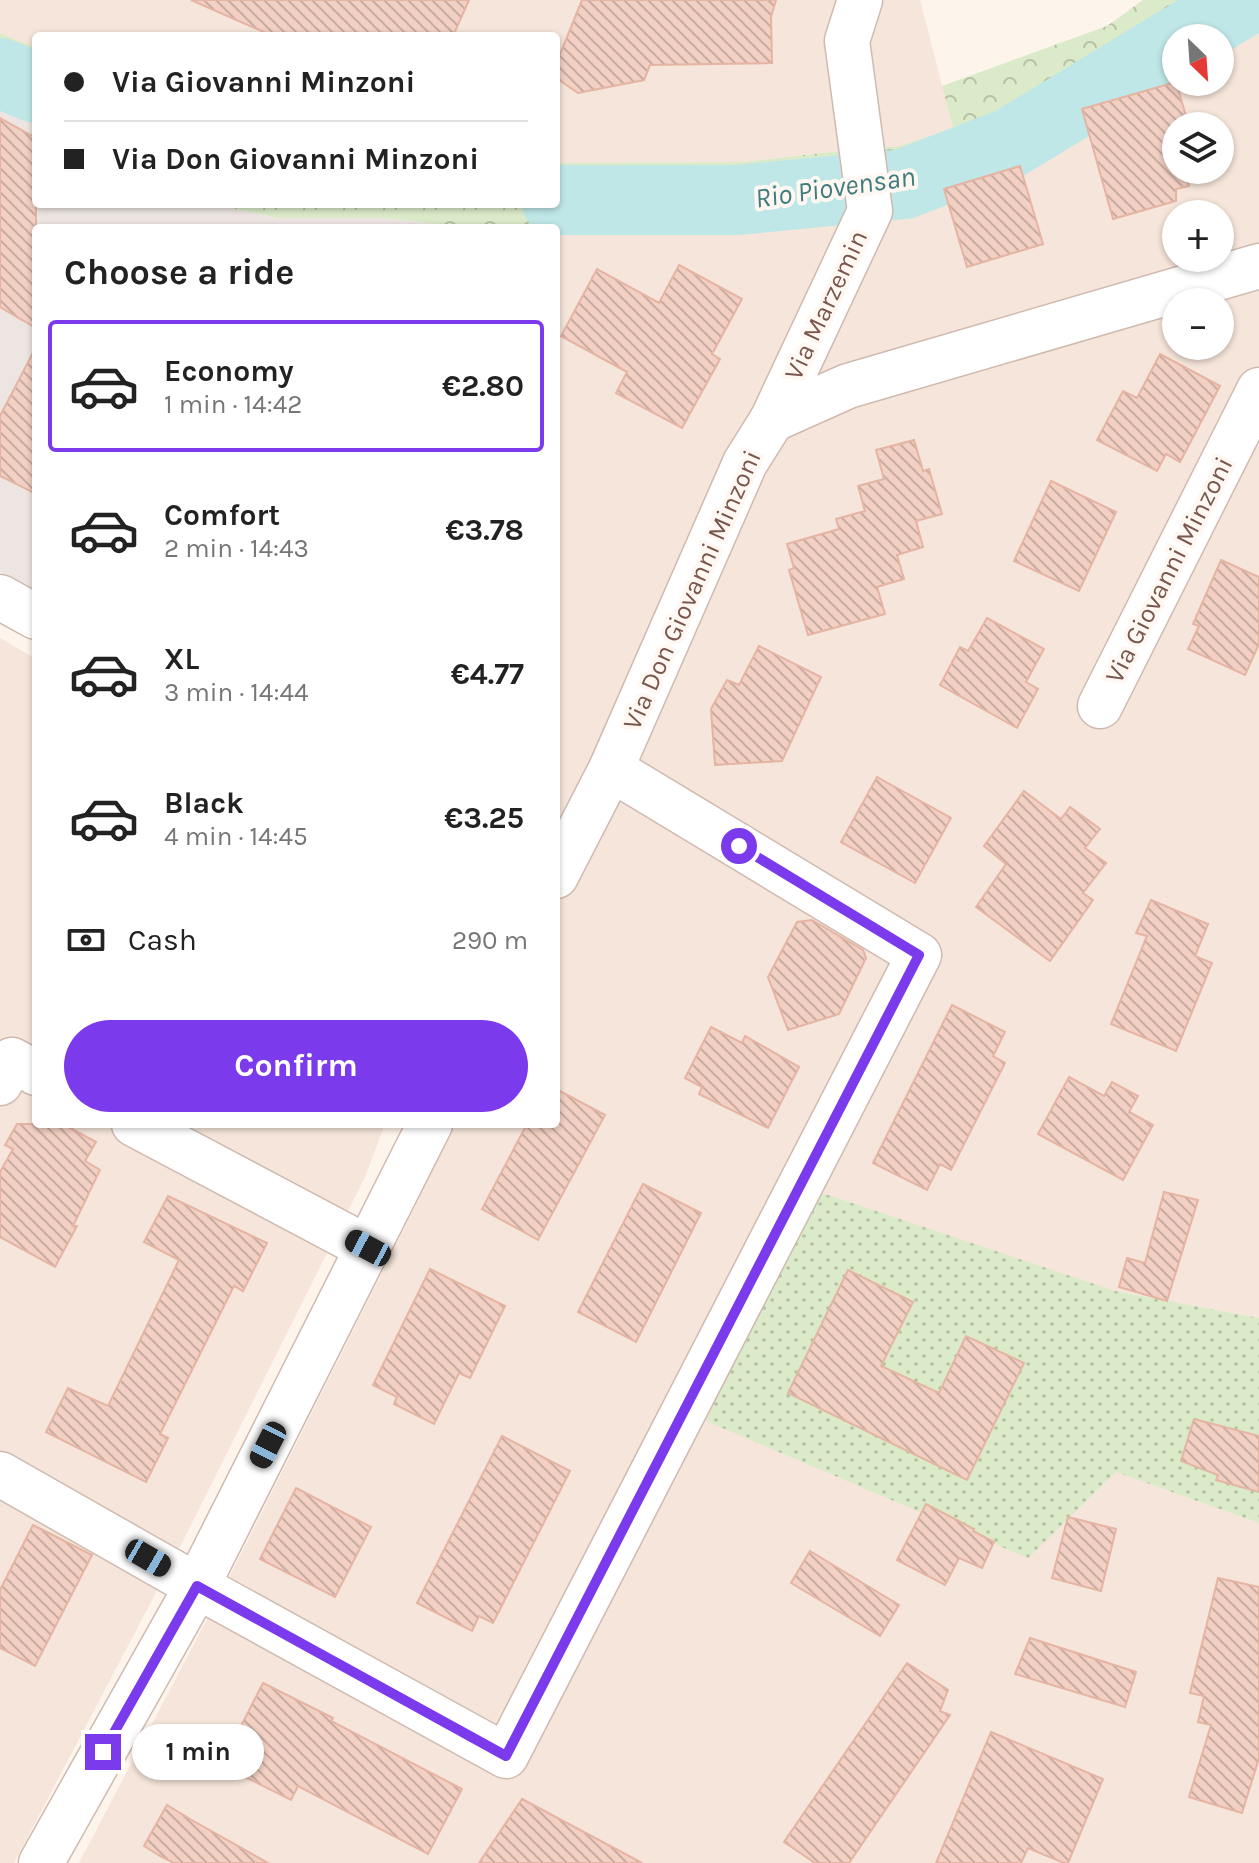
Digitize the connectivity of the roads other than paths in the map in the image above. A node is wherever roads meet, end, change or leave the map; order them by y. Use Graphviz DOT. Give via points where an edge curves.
graph roads {
  1 [pos="860,0"];
  2 [pos="1259,266"];
  3 [pos="1259,390"];
  4 [pos="772,420"];
  5 [pos="0,597"];
  6 [pos="32,615"];
  7 [pos="1100,706"];
  8 [pos="611,769"];
  9 [pos="560,868"];
  10 [pos="32,1071"];
  11 [pos="0,1083"];
  12 [pos="151,1128"];
  13 [pos="428,1128"];
  14 [pos="177,1134"];
  15 [pos="368,1248"];
  16 [pos="0,1474"];
  17 [pos="197,1586"];
  18 [pos="41,1863"];
  1 -- 4 [label="street, Via Marzemin" via="847,41 870,211"];
  2 -- 4 [label="street, Via Don Giovanni Minzoni" via="848,386"];
  3 -- 7 [label="street, Via Giovanni Minzoni"];
  4 -- 8 [label="street, Via Don Giovanni Minzoni" via="745,463"];
  5 -- 6 [label="street"];
  8 -- 9 [label="street, Via Don Giovanni Minzoni"];
  8 -- 17 [label="street" via="919,955 506,1756"];
  10 -- 11 [label="street" via="12,1060"];
  12 -- 14 [label="street"];
  13 -- 15 [label="street"];
  14 -- 15 [label="street"];
  15 -- 17 [label="street"];
  16 -- 17 [label="street"];
  17 -- 18 [label="street"];
}
